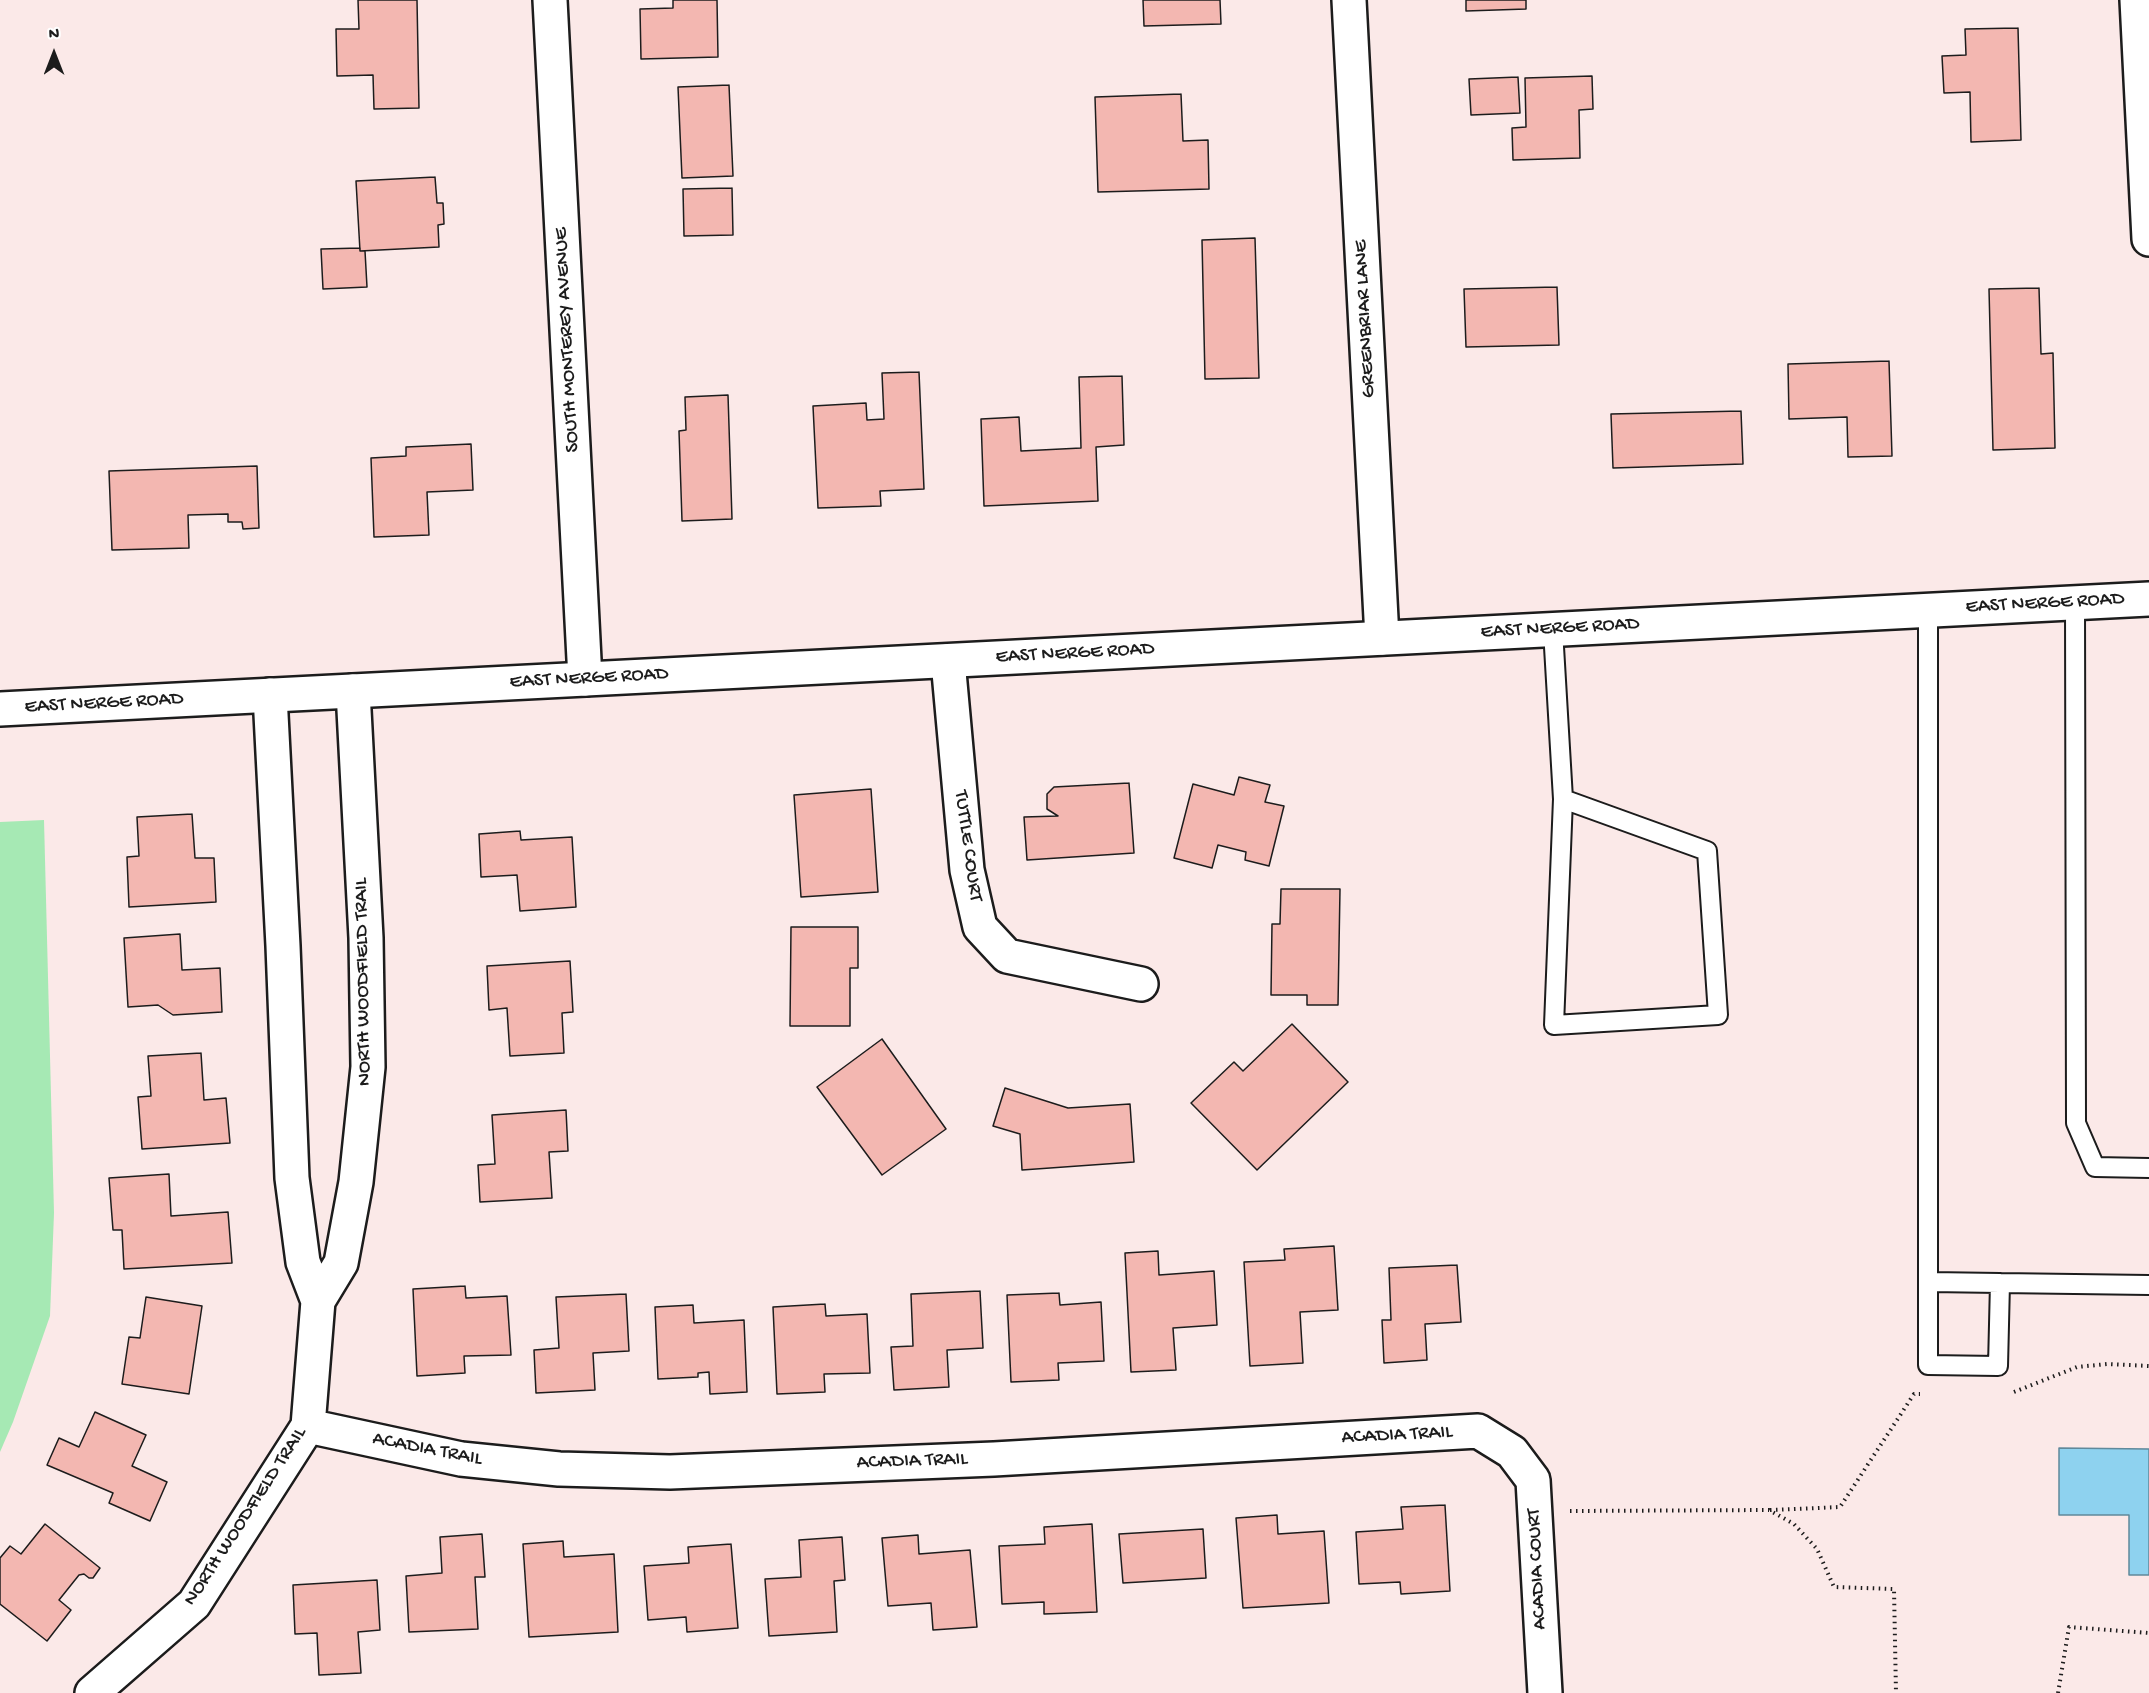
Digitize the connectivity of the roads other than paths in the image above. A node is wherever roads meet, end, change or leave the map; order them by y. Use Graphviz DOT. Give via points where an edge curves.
graph roads {
  1 [pos="550,0"];
  2 [pos="1349,0"];
  3 [pos="2138,0"];
  4 [pos="2149,239"];
  5 [pos="2149,599"];
  6 [pos="2075,603"];
  7 [pos="1928,610"];
  8 [pos="1553,630"];
  9 [pos="1383,638"];
  10 [pos="948,661"];
  11 [pos="585,679"];
  12 [pos="353,691"];
  13 [pos="270,695"];
  14 [pos="0,709"];
  15 [pos="1563,800"];
  16 [pos="1141,984"];
  17 [pos="2149,1168"];
  18 [pos="1930,1282"];
  19 [pos="2000,1283"];
  20 [pos="2149,1285"];
  21 [pos="318,1301"];
  22 [pos="308,1426"];
  23 [pos="1512,1452"];
  24 [pos="92,1693"];
  25 [pos="1545,1693"];
  1 -- 11 [label="street, SOUTH MONTEREY AVENUE"];
  2 -- 9 [label="street, GREENBRIAR LANE"];
  3 -- 4 [label="street"];
  5 -- 6 [label="street, EAST NERGE ROAD"];
  6 -- 7 [label="street, EAST NERGE ROAD"];
  6 -- 17 [label="lane" via="2076,1123 2095,1167"];
  7 -- 8 [label="street, EAST NERGE ROAD"];
  7 -- 18 [label="lane"];
  8 -- 9 [label="street, EAST NERGE ROAD"];
  8 -- 15 [label="lane"];
  9 -- 10 [label="street, EAST NERGE ROAD"];
  10 -- 11 [label="street, EAST NERGE ROAD"];
  10 -- 16 [label="street, TUTTLE COURT" via="967,870 980,927 1007,956"];
  11 -- 12 [label="street, EAST NERGE ROAD"];
  12 -- 13 [label="street, EAST NERGE ROAD"];
  12 -- 21 [label="street, NORTH WOODFIELD TRAIL" via="366,938 368,1067 356,1182 341,1263"];
  13 -- 14 [label="street, EAST NERGE ROAD"];
  13 -- 21 [label="street, NORTH WOODFIELD TRAIL" via="292,1178 303,1262"];
  15 -- 15 [label="lane" via="1554,1025 1718,1015 1707,851"];
  18 -- 19 [label="lane"];
  18 -- 19 [label="lane" via="1928,1365 1998,1366"];
  19 -- 20 [label="lane"];
  21 -- 22 [label="street, NORTH WOODFIELD TRAIL"];
  22 -- 23 [label="street, ACADIA TRAIL" via="462,1459 559,1469 670,1472 994,1459 1478,1431"];
  22 -- 24 [label="street, NORTH WOODFIELD TRAIL" via="194,1604"];
  23 -- 25 [label="street, ACADIA COURT" via="1533,1480"];
}
